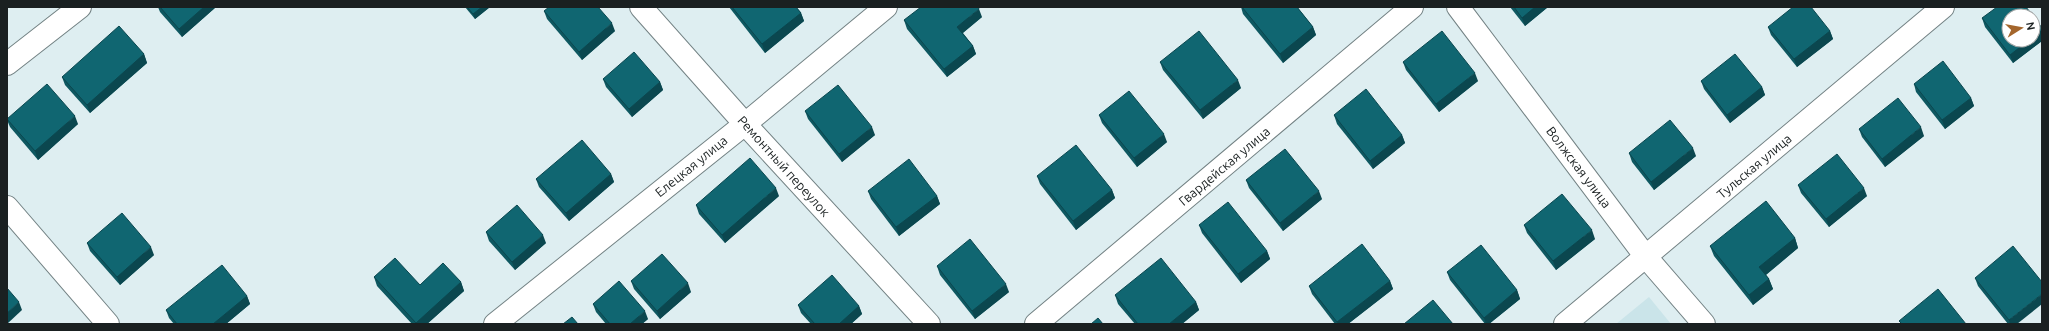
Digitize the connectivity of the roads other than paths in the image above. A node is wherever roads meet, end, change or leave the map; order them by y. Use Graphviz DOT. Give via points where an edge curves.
graph roads {
  1 [pos="80,7"];
  2 [pos="642,7"];
  3 [pos="886,7"];
  4 [pos="1412,7"];
  5 [pos="1458,7"];
  6 [pos="1943,7"];
  7 [pos="7,64"];
  8 [pos="745,124"];
  9 [pos="7,207"];
  10 [pos="1646,257"];
  11 [pos="108,324"];
  12 [pos="495,324"];
  13 [pos="929,324"];
  14 [pos="1036,324"];
  15 [pos="1565,324"];
  16 [pos="1704,324"];
  1 -- 7 [label="street"];
  2 -- 8 [label="street, Ремонтный переулок"];
  3 -- 8 [label="street, Елецкая улица"];
  4 -- 14 [label="street, Гвардейская улица"];
  5 -- 10 [label="street, Волжская улица"];
  6 -- 10 [label="street, Тульская улица"];
  8 -- 12 [label="street, Елецкая улица"];
  8 -- 13 [label="street, Ремонтный переулок"];
  9 -- 11 [label="street"];
  10 -- 15 [label="street, Тульская улица"];
  10 -- 16 [label="street, Волжская улица"];
}
